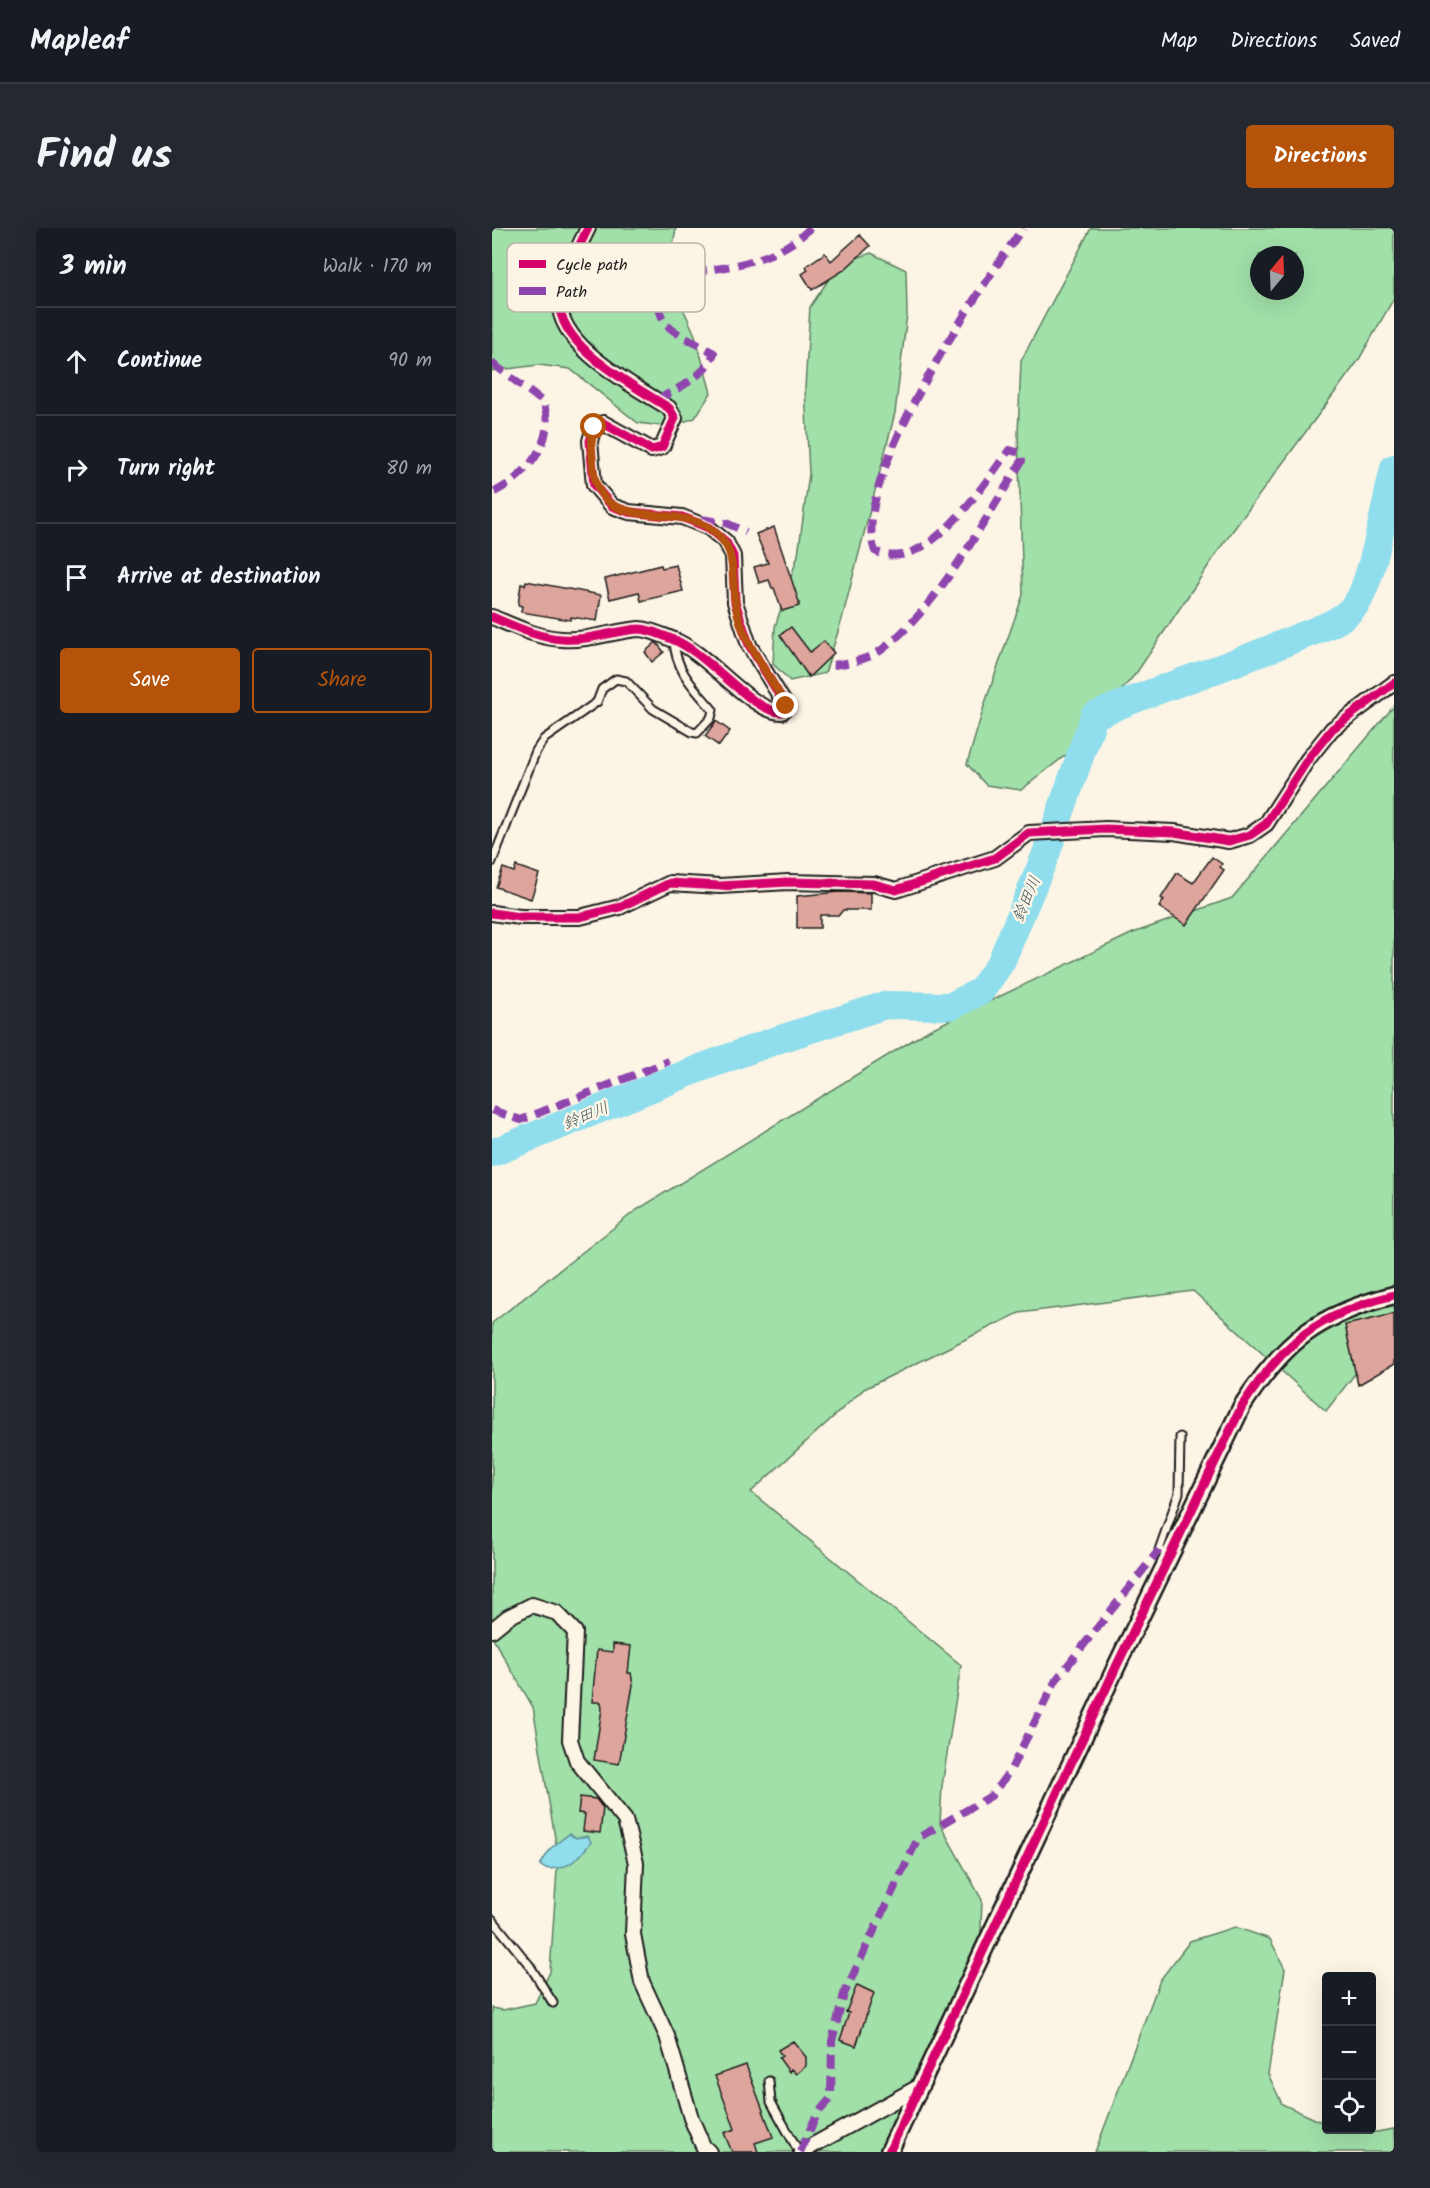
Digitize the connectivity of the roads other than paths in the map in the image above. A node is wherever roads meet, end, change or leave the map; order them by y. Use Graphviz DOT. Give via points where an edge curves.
graph roads {
  1 [pos="588,228"];
  2 [pos="582,243"];
  3 [pos="562,312"];
  4 [pos="492,617"];
  5 [pos="674,640"];
  6 [pos="1394,683"];
  7 [pos="492,862"];
  8 [pos="492,913"];
  9 [pos="1394,1295"];
  10 [pos="1180,1437"];
  11 [pos="1169,1554"];
  12 [pos="492,1630"];
  13 [pos="492,1919"];
  14 [pos="553,2003"];
  15 [pos="769,2081"];
  16 [pos="917,2088"];
  17 [pos="709,2152"];
  18 [pos="800,2152"];
  19 [pos="889,2152"];
  1 -- 2 [label="street"];
  3 -- 5 [label="street" via="580,346 669,408 675,418 662,447 652,450 603,423 594,427 590,441 594,485 612,506 629,512 682,517 709,528 726,542 733,556 735,602 749,645 786,706 782,712 772,713 693,648"];
  4 -- 5 [label="street" via="525,631 560,639 589,639 641,629"];
  5 -- 7 [label="lane" via="675,658 687,680 713,710 711,718 697,733 692,732 653,710 626,681 616,679 602,689 597,702 544,739"];
  6 -- 8 [label="street" via="1332,729 1266,824 1250,836 1229,841 1174,832 1106,829 1029,833 995,858 896,890 874,884 670,883 620,907 580,917"];
  9 -- 11 [label="street" via="1365,1302 1310,1327 1262,1376 1242,1406"];
  10 -- 11 [label="lane" via="1179,1493 1159,1550"];
  11 -- 16 [label="street"];
  12 -- 17 [label="street" via="532,1605 557,1612 575,1632 570,1740 578,1761 626,1820 636,1863 633,1934 642,1982 667,2036 691,2118"];
  13 -- 14 [label="lane" via="530,1966"];
  15 -- 18 [label="lane" via="771,2102"];
  16 -- 18 [label="street"];
  16 -- 19 [label="street"];
}
